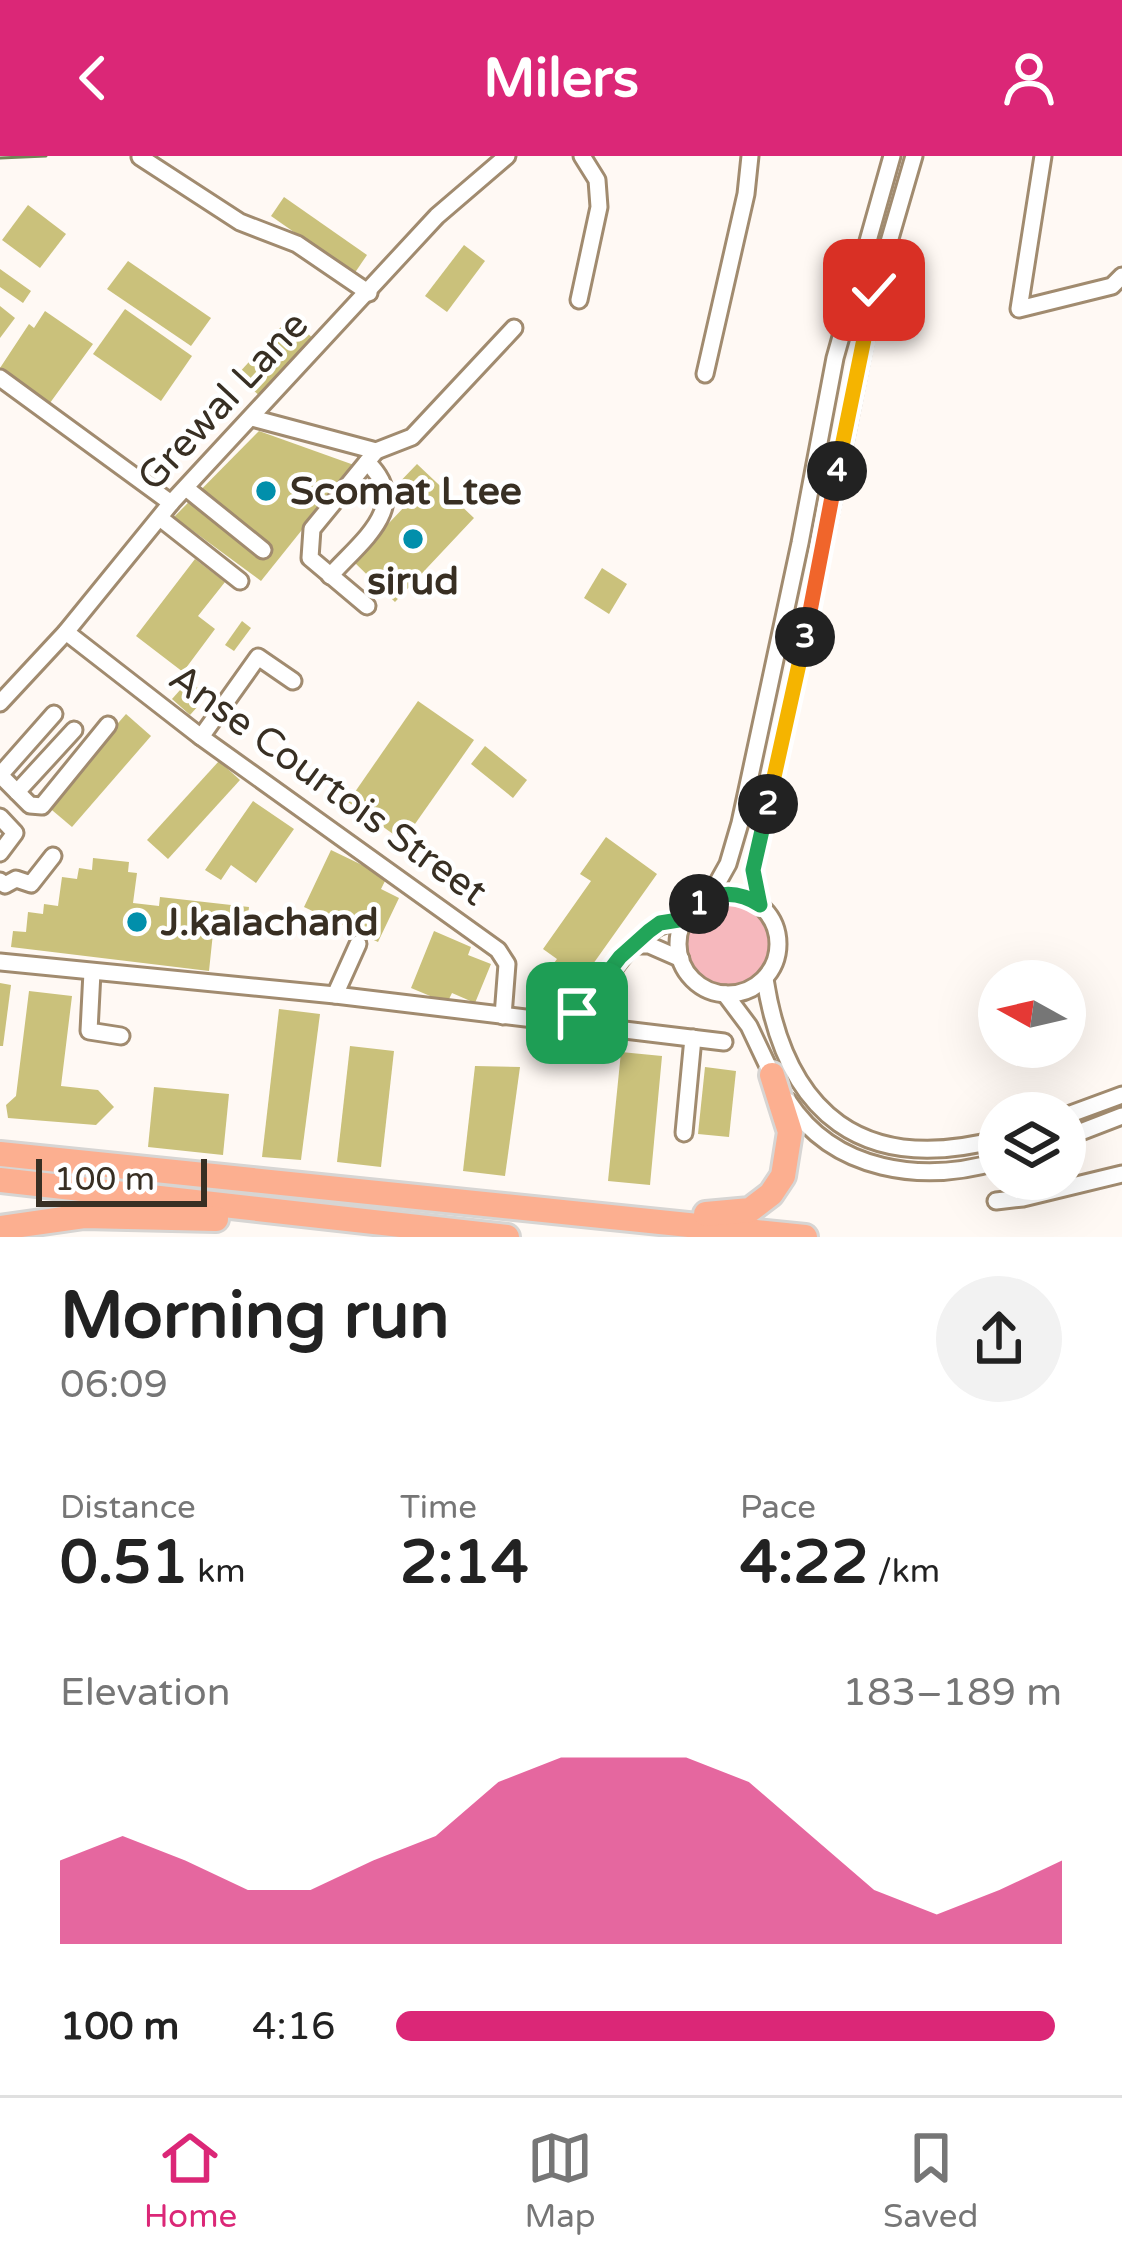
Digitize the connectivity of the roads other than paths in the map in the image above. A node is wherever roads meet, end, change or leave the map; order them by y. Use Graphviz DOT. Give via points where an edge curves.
graph roads {
  1 [pos="507,156"];
  2 [pos="582,156"];
  3 [pos="750,156"];
  4 [pos="892,156"];
  5 [pos="914,156"];
  6 [pos="1042,156"];
  7 [pos="140,157"];
  8 [pos="1122,276"];
  9 [pos="369,293"];
  10 [pos="579,301"];
  11 [pos="514,328"];
  12 [pos="705,374"];
  13 [pos="0,378"];
  14 [pos="252,418"];
  15 [pos="372,456"];
  16 [pos="186,488"];
  17 [pos="171,503"];
  18 [pos="160,518"];
  19 [pos="263,550"];
  20 [pos="330,576"];
  21 [pos="240,581"];
  22 [pos="367,606"];
  23 [pos="66,632"];
  24 [pos="292,681"];
  25 [pos="0,703"];
  26 [pos="54,714"];
  27 [pos="109,725"];
  28 [pos="74,730"];
  29 [pos="201,736"];
  30 [pos="0,775"];
  31 [pos="17,792"];
  32 [pos="0,817"];
  33 [pos="0,853"];
  34 [pos="53,856"];
  35 [pos="0,881"];
  36 [pos="709,898"];
  37 [pos="760,905"];
  38 [pos="685,919"];
  39 [pos="358,944"];
  40 [pos="634,945"];
  41 [pos="681,959"];
  42 [pos="0,962"];
  43 [pos="92,972"];
  44 [pos="765,979"];
  45 [pos="725,994"];
  46 [pos="335,995"];
  47 [pos="503,1016"];
  48 [pos="561,1021"];
  49 [pos="122,1036"];
  50 [pos="694,1038"];
  51 [pos="724,1042"];
  52 [pos="772,1075"];
  53 [pos="1122,1095"];
  54 [pos="1086,1108"];
  55 [pos="1122,1116"];
  56 [pos="1086,1130"];
  57 [pos="684,1132"];
  58 [pos="978,1143"];
  59 [pos="0,1154"];
  60 [pos="978,1166"];
  61 [pos="1122,1174"];
  62 [pos="0,1180"];
  63 [pos="0,1191"];
  64 [pos="161,1197"];
  65 [pos="996,1201"];
  66 [pos="619,1217"];
  67 [pos="0,1228"];
  68 [pos="391,1237"];
  69 [pos="507,1237"];
  70 [pos="806,1237"];
  1 -- 9 [label="street, Grewal Lane" via="437,216"];
  2 -- 10 [label="street" via="597,180 598,207"];
  3 -- 12 [label="street"];
  4 -- 36 [label="street" via="835,358 740,824"];
  5 -- 37 [label="street" via="874,290 753,870"];
  6 -- 8 [label="street" via="1019,309 1112,286"];
  7 -- 9 [label="street"];
  9 -- 14 [label="street, Grewal Lane"];
  11 -- 15 [label="street" via="412,437"];
  13 -- 17 [label="street"];
  14 -- 15 [label="street"];
  14 -- 16 [label="street, Grewal Lane"];
  15 -- 20 [label="street" via="386,506"];
  15 -- 20 [label="street" via="311,529 310,558"];
  16 -- 17 [label="street, Grewal Lane"];
  16 -- 19 [label="street"];
  17 -- 18 [label="street, Grewal Lane"];
  18 -- 21 [label="street"];
  18 -- 23 [label="street, Grewal Lane"];
  20 -- 22 [label="street"];
  23 -- 25 [label="street, Grewal Lane"];
  23 -- 29 [label="street, Anse Courtois Street"];
  24 -- 29 [label="street" via="258,657"];
  26 -- 30 [label="street"];
  27 -- 31 [label="street" via="42,806"];
  28 -- 31 [label="street"];
  29 -- 47 [label="street, Anse Courtois Street" via="498,950 507,964"];
  30 -- 31 [label="street"];
  32 -- 33 [label="street" via="15,833"];
  34 -- 35 [label="street" via="31,884"];
  36 -- 37 [label="street" via="736,894"];
  36 -- 38 [label="street"];
  37 -- 44 [label="street" via="778,941"];
  38 -- 40 [label="street" via="660,923"];
  38 -- 41 [label="street"];
  39 -- 46 [label="street"];
  40 -- 41 [label="street"];
  40 -- 48 [label="street"];
  41 -- 45 [label="street" via="693,980"];
  42 -- 43 [label="street"];
  43 -- 46 [label="street"];
  43 -- 49 [label="street" via="89,1031"];
  44 -- 45 [label="street"];
  44 -- 58 [label="street" via="774,1026 802,1084 843,1127 912,1151"];
  45 -- 52 [label="street"];
  46 -- 47 [label="street"];
  47 -- 48 [label="street"];
  48 -- 50 [label="street"];
  50 -- 51 [label="street"];
  50 -- 57 [label="street"];
  52 -- 60 [label="street" via="809,1128 862,1161 910,1172"];
  52 -- 66 [label="highway" via="791,1142 771,1194 737,1213"];
  53 -- 54 [label="street"];
  55 -- 56 [label="street"];
  59 -- 66 [label="highway"];
  61 -- 65 [label="street"];
  62 -- 64 [label="highway"];
  63 -- 64 [label="highway"];
  64 -- 69 [label="highway"];
  66 -- 70 [label="highway"];
  67 -- 68 [label="highway" via="84,1216 172,1216"];
}
